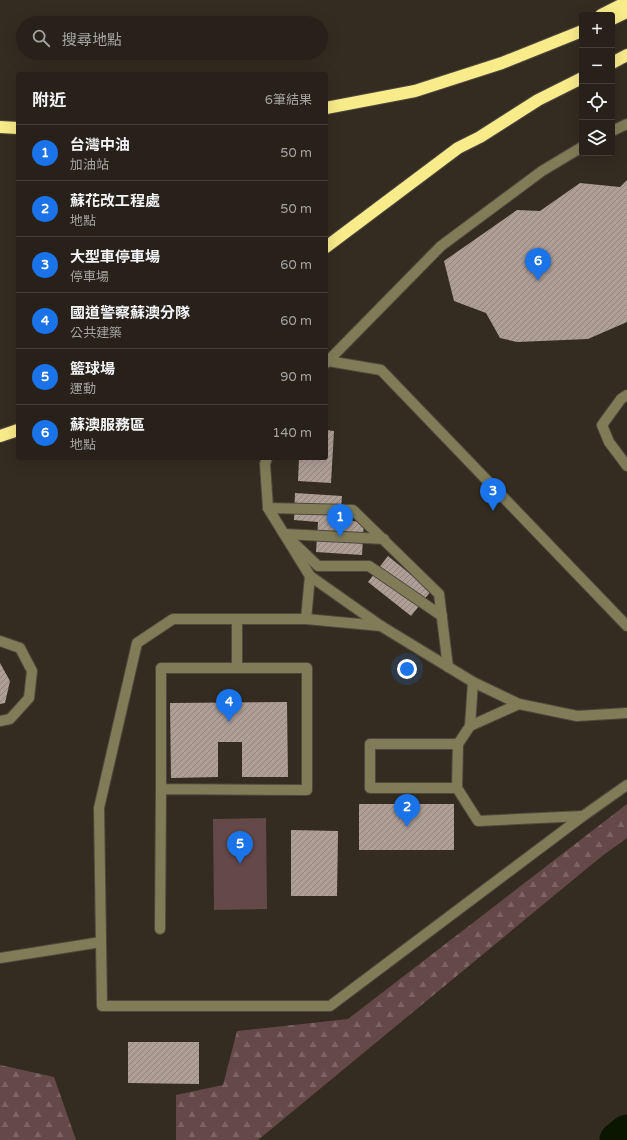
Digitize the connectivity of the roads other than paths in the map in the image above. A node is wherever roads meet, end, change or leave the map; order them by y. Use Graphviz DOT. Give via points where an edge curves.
graph roads {
  1 [pos="627,2"];
  2 [pos="607,12"];
  3 [pos="627,12"];
  4 [pos="615,18"];
  5 [pos="579,25"];
  6 [pos="579,32"];
  7 [pos="626,56"];
  8 [pos="615,62"];
  9 [pos="502,63"];
  10 [pos="579,80"];
  11 [pos="328,108"];
  12 [pos="627,124"];
  13 [pos="0,127"];
  14 [pos="16,128"];
  15 [pos="615,130"];
  16 [pos="579,148"];
  17 [pos="328,246"];
  18 [pos="328,361"];
  19 [pos="328,362"];
  20 [pos="627,395"];
  21 [pos="16,431"];
  22 [pos="0,436"];
  23 [pos="266,460"];
  24 [pos="627,466"];
  25 [pos="268,508"];
  26 [pos="284,534"];
  27 [pos="384,539"];
  28 [pos="310,576"];
  29 [pos="442,616"];
  30 [pos="237,619"];
  31 [pos="306,619"];
  32 [pos="381,626"];
  33 [pos="627,626"];
  34 [pos="0,641"];
  35 [pos="448,667"];
  36 [pos="237,668"];
  37 [pos="473,682"];
  38 [pos="519,704"];
  39 [pos="627,713"];
  40 [pos="0,721"];
  41 [pos="470,726"];
  42 [pos="458,744"];
  43 [pos="627,785"];
  44 [pos="457,788"];
  45 [pos="161,790"];
  46 [pos="583,816"];
  47 [pos="160,929"];
  48 [pos="101,942"];
  49 [pos="0,958"];
  1 -- 2 [label="highway"];
  3 -- 4 [label="highway"];
  5 -- 9 [label="highway"];
  6 -- 9 [label="highway"];
  7 -- 8 [label="highway"];
  9 -- 11 [label="highway" via="415,91"];
  10 -- 17 [label="highway" via="538,100 458,148"];
  12 -- 15 [label="lane"];
  13 -- 14 [label="highway"];
  16 -- 18 [label="lane" via="542,171 441,246"];
  19 -- 33 [label="lane" via="381,370"];
  20 -- 24 [label="lane" via="621,399 602,425 609,442"];
  21 -- 22 [label="highway"];
  23 -- 25 [label="lane"];
  25 -- 26 [label="lane"];
  25 -- 27 [label="lane" via="353,510"];
  26 -- 27 [label="lane"];
  26 -- 28 [label="lane"];
  26 -- 29 [label="lane" via="318,566 369,566"];
  27 -- 29 [label="lane" via="439,594"];
  28 -- 31 [label="lane"];
  28 -- 32 [label="lane"];
  29 -- 35 [label="lane"];
  30 -- 31 [label="lane"];
  30 -- 36 [label="lane"];
  30 -- 48 [label="lane" via="174,619 137,643 99,808"];
  31 -- 32 [label="lane"];
  32 -- 35 [label="lane"];
  34 -- 40 [label="lane" via="20,648 32,670 29,698 10,719"];
  35 -- 37 [label="lane"];
  36 -- 45 [label="lane" via="161,668"];
  36 -- 45 [label="lane" via="307,668 307,790"];
  37 -- 38 [label="lane"];
  37 -- 41 [label="lane"];
  38 -- 39 [label="lane" via="577,716"];
  38 -- 41 [label="lane"];
  41 -- 42 [label="lane"];
  42 -- 44 [label="lane"];
  42 -- 44 [label="lane" via="370,744 370,788"];
  43 -- 46 [label="lane"];
  44 -- 46 [label="lane" via="478,821"];
  45 -- 47 [label="lane"];
  46 -- 48 [label="lane" via="330,1006 102,1006"];
  48 -- 49 [label="lane"];
}
